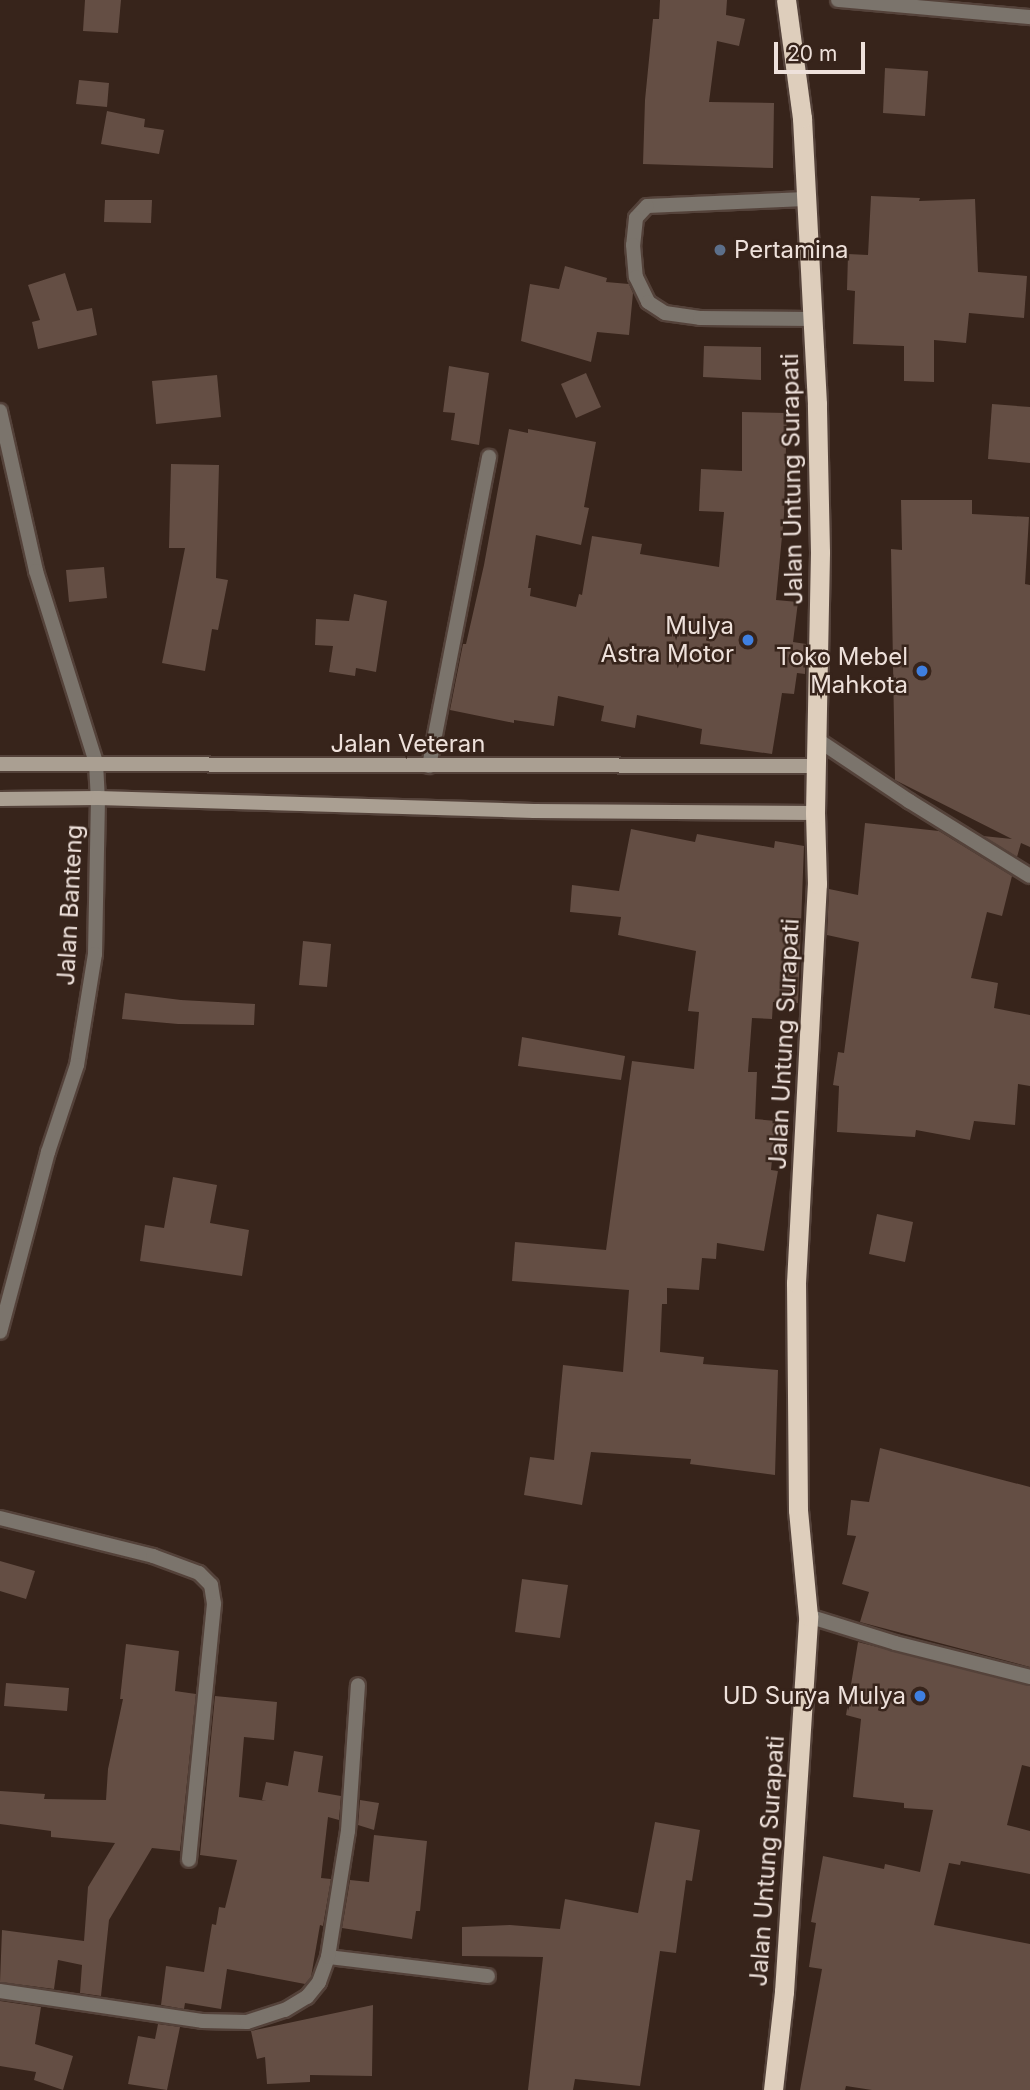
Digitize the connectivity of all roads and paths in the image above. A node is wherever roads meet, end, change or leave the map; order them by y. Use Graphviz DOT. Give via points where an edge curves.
graph roads {
  1 [pos="786,0"];
  2 [pos="838,0"];
  3 [pos="1030,18"];
  4 [pos="805,199"];
  5 [pos="812,319"];
  6 [pos="0,411"];
  7 [pos="489,457"];
  8 [pos="818,740"];
  9 [pos="96,762"];
  10 [pos="0,764"];
  11 [pos="429,766"];
  12 [pos="817,766"];
  13 [pos="98,798"];
  14 [pos="0,799"];
  15 [pos="815,813"];
  16 [pos="1030,876"];
  17 [pos="0,1332"];
  18 [pos="0,1518"];
  19 [pos="808,1616"];
  20 [pos="1030,1677"];
  21 [pos="358,1685"];
  22 [pos="189,1860"];
  23 [pos="328,1957"];
  24 [pos="488,1976"];
  25 [pos="0,1991"];
  26 [pos="773,2090"];
  1 -- 4 [label="highway, Jalan Untung Surapati" via="802,118"];
  2 -- 3 [label="street"];
  4 -- 5 [label="highway, Jalan Untung Surapati"];
  4 -- 5 [label="street" via="647,206 636,218 633,245 636,276 648,302 665,313 700,318"];
  5 -- 8 [label="highway, Jalan Untung Surapati" via="820,552"];
  6 -- 9 [label="street, Jalan Banteng" via="36,571"];
  7 -- 11 [label="street"];
  8 -- 12 [label="highway, Jalan Untung Surapati"];
  8 -- 16 [label="street"];
  9 -- 10 [label="main road, Jalan Veteran"];
  9 -- 11 [label="main road, Jalan Veteran"];
  9 -- 13 [label="street, Jalan Banteng"];
  11 -- 12 [label="main road, Jalan Veteran"];
  12 -- 15 [label="highway, Jalan Untung Surapati"];
  13 -- 14 [label="main road"];
  13 -- 15 [label="main road" via="534,811"];
  13 -- 17 [label="street, Jalan Banteng" via="95,954 77,1065 44,1166"];
  15 -- 19 [label="highway, Jalan Untung Surapati" via="817,884 796,1283 799,1510"];
  18 -- 22 [label="street" via="153,1556 199,1573 211,1585 214,1604"];
  19 -- 20 [label="street"];
  19 -- 26 [label="highway, Jalan Untung Surapati" via="784,1992"];
  21 -- 23 [label="street" via="348,1831"];
  23 -- 24 [label="street"];
  23 -- 25 [label="street" via="319,1982 307,1997 285,2010 247,2022 175,2018"];
}
